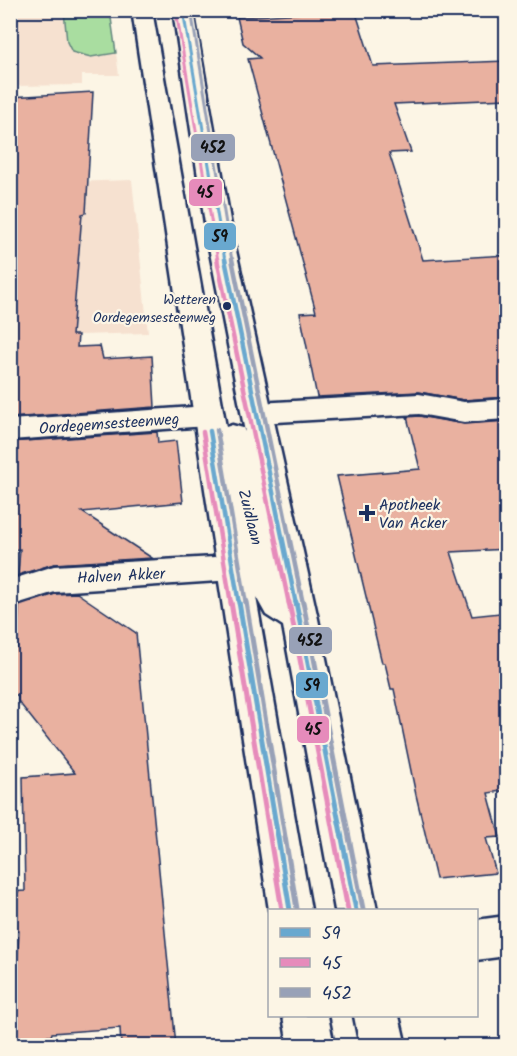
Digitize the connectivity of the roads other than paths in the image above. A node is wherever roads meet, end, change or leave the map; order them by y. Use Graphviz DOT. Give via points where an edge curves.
graph roads {
  1 [pos="142,10"];
  2 [pos="183,10"];
  3 [pos="179,232"];
  4 [pos="246,359"];
  5 [pos="507,409"];
  6 [pos="258,413"];
  7 [pos="207,416"];
  8 [pos="10,430"];
  9 [pos="234,568"];
  10 [pos="10,593"];
  11 [pos="300,619"];
  12 [pos="290,909"];
  13 [pos="356,909"];
  14 [pos="507,936"];
  15 [pos="478,940"];
  16 [pos="306,1017"];
  17 [pos="377,1017"];
  18 [pos="311,1046"];
  19 [pos="383,1046"];
  1 -- 3 [label="main road, Zuidlaan"];
  2 -- 4 [label="main road, Zuidlaan" via="220,237"];
  3 -- 4 [label="main road" via="196,242 222,341 231,352"];
  3 -- 7 [label="main road, Zuidlaan"];
  4 -- 6 [label="main road, Zuidlaan"];
  5 -- 6 [label="main road" via="464,412 419,404"];
  6 -- 11 [label="main road, Zuidlaan"];
  7 -- 8 [label="main road, Oordegemsesteenweg"];
  7 -- 9 [label="main road, Zuidlaan"];
  7 -- 11 [label="main road, Zuidlaan" via="229,424 267,586 278,606"];
  9 -- 10 [label="main road, Halven Akker" via="54,579"];
  9 -- 12 [label="main road, Zuidlaan"];
  11 -- 13 [label="main road, Zuidlaan"];
  14 -- 15 [label="main road"];
  16 -- 18 [label="main road"];
  17 -- 19 [label="main road"];
}
